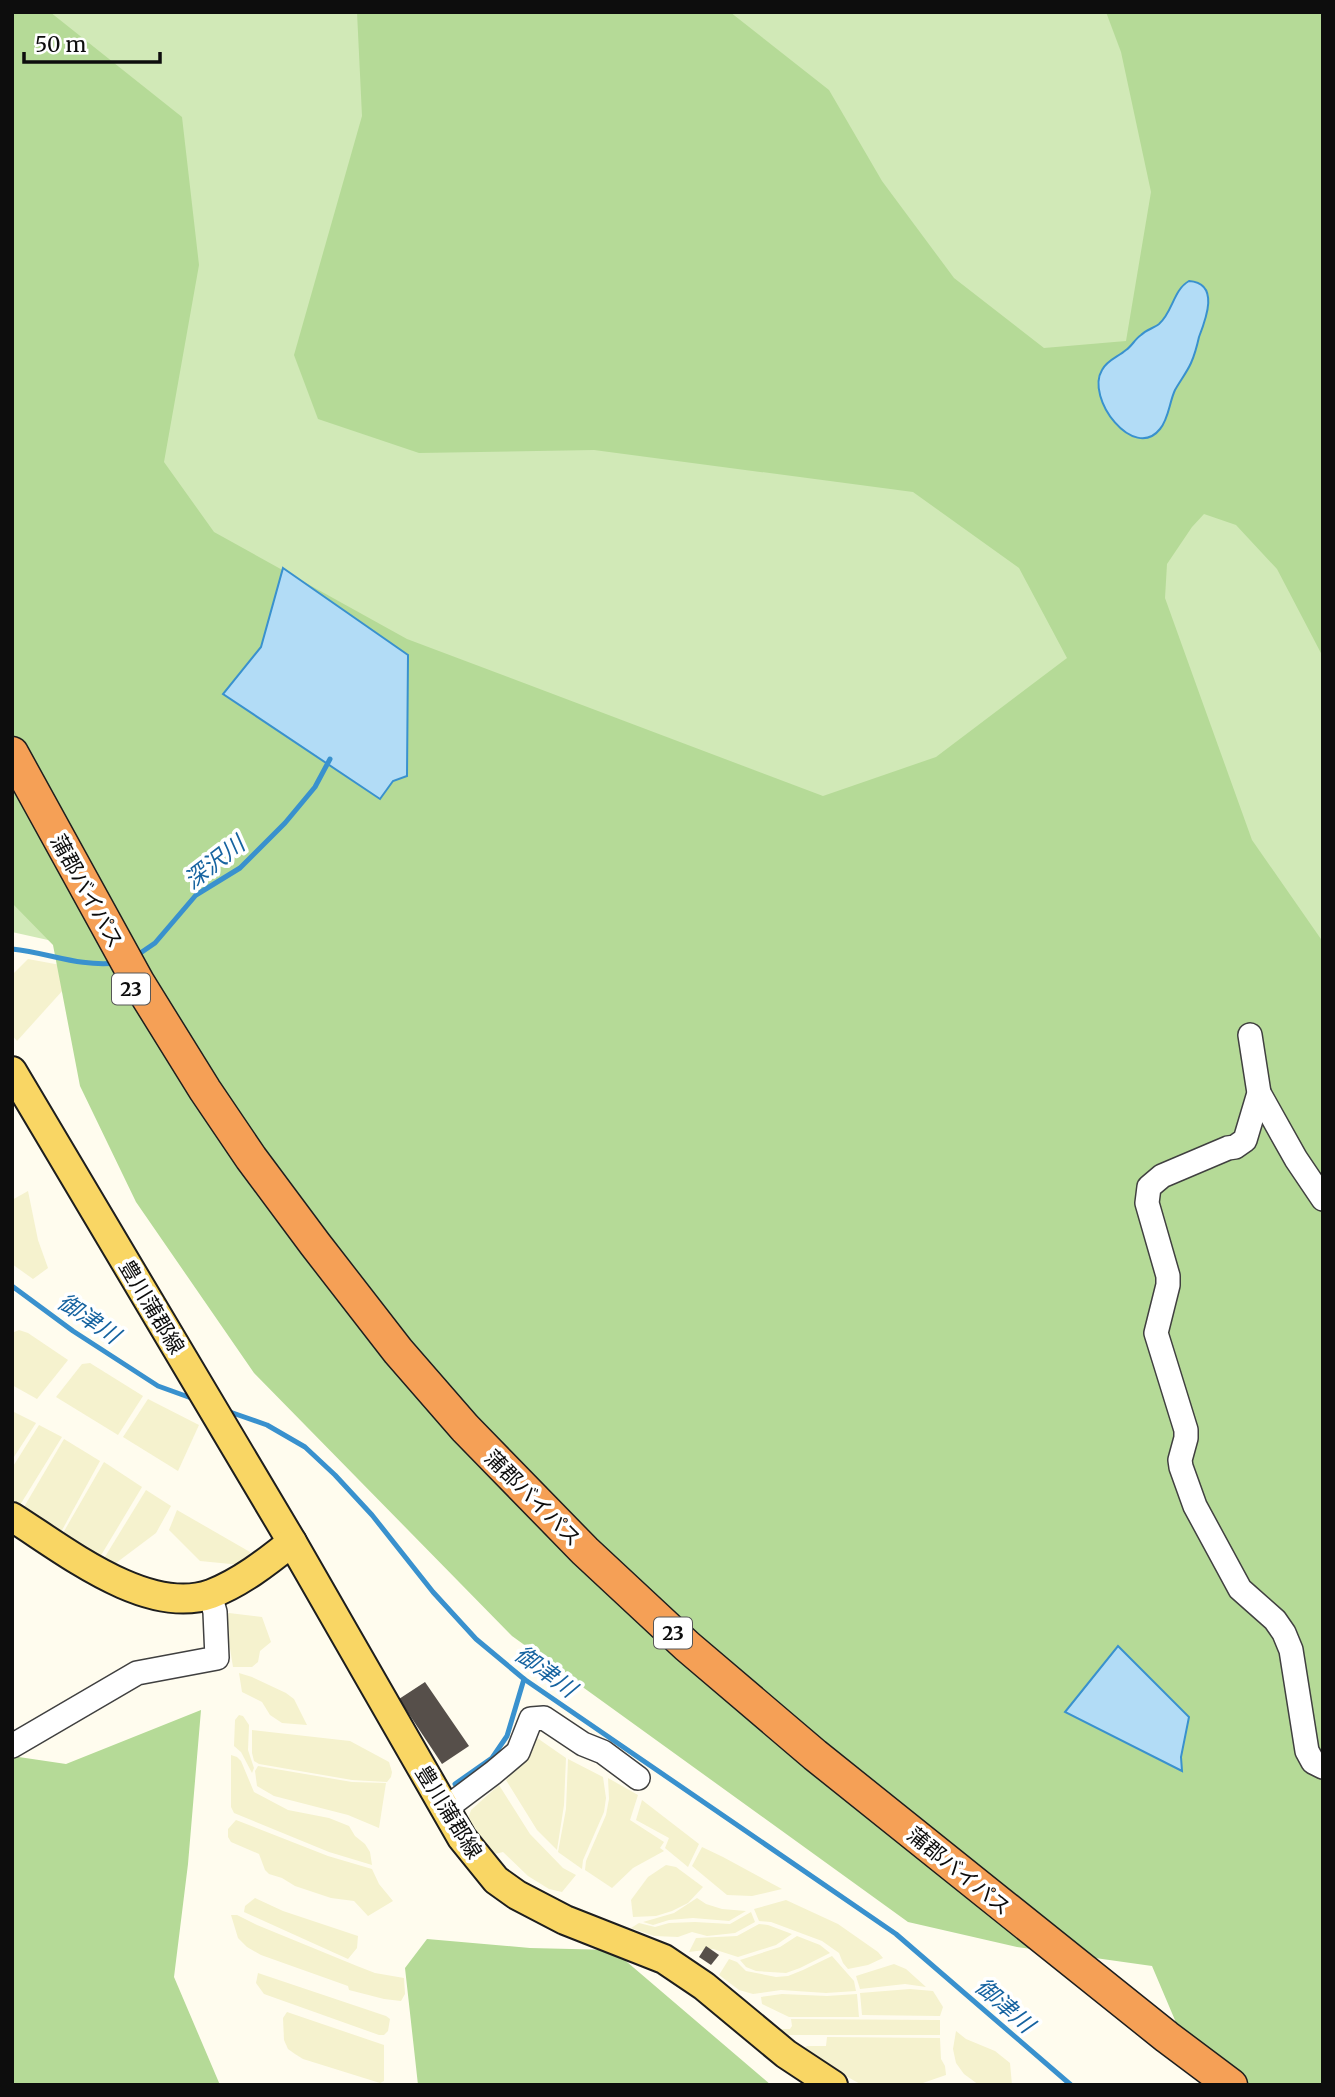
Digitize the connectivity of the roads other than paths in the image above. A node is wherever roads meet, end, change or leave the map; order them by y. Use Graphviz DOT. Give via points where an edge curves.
graph roads {
  1 [pos="12,753"];
  2 [pos="12,775"];
  3 [pos="73,878"];
  4 [pos="1250,1035"];
  5 [pos="12,1071"];
  6 [pos="202,1093"];
  7 [pos="1259,1093"];
  8 [pos="1323,1199"];
  9 [pos="12,1517"];
  10 [pos="292,1542"];
  11 [pos="210,1594"];
  12 [pos="12,1746"];
  13 [pos="1323,1767"];
  14 [pos="638,1779"];
  15 [pos="445,1809"];
  16 [pos="833,2085"];
  17 [pos="1213,2085"];
  18 [pos="1231,2085"];
  1 -- 3 [label="highway, 蒲郡バイパス / 23"];
  2 -- 3 [label="highway, 蒲郡バイパス / 23"];
  3 -- 6 [label="highway, 蒲郡バイパス / 23"];
  4 -- 7 [label="street"];
  5 -- 10 [label="main road, 豊川蒲郡線"];
  6 -- 17 [label="highway, 蒲郡バイパス / 23" via="275,1209 381,1348 492,1476 746,1711"];
  6 -- 18 [label="highway, 蒲郡バイパス / 23" via="398,1351 465,1428 585,1551 815,1755"];
  7 -- 8 [label="street"];
  7 -- 13 [label="street" via="1245,1140 1171,1171 1149,1187 1147,1203 1168,1276 1156,1333 1186,1430 1180,1460 1183,1477 1240,1589 1284,1633 1294,1661 1307,1751 1313,1762"];
  9 -- 11 [label="main road" via="112,1580 138,1591 189,1598"];
  10 -- 11 [label="main road" via="254,1571"];
  10 -- 15 [label="main road, 豊川蒲郡線"];
  11 -- 12 [label="street" via="217,1658 138,1673"];
  14 -- 15 [label="street" via="603,1752 544,1718 531,1719 518,1752"];
  15 -- 16 [label="main road, 豊川蒲郡線" via="481,1863 517,1895 565,1920 664,1959"];
}
